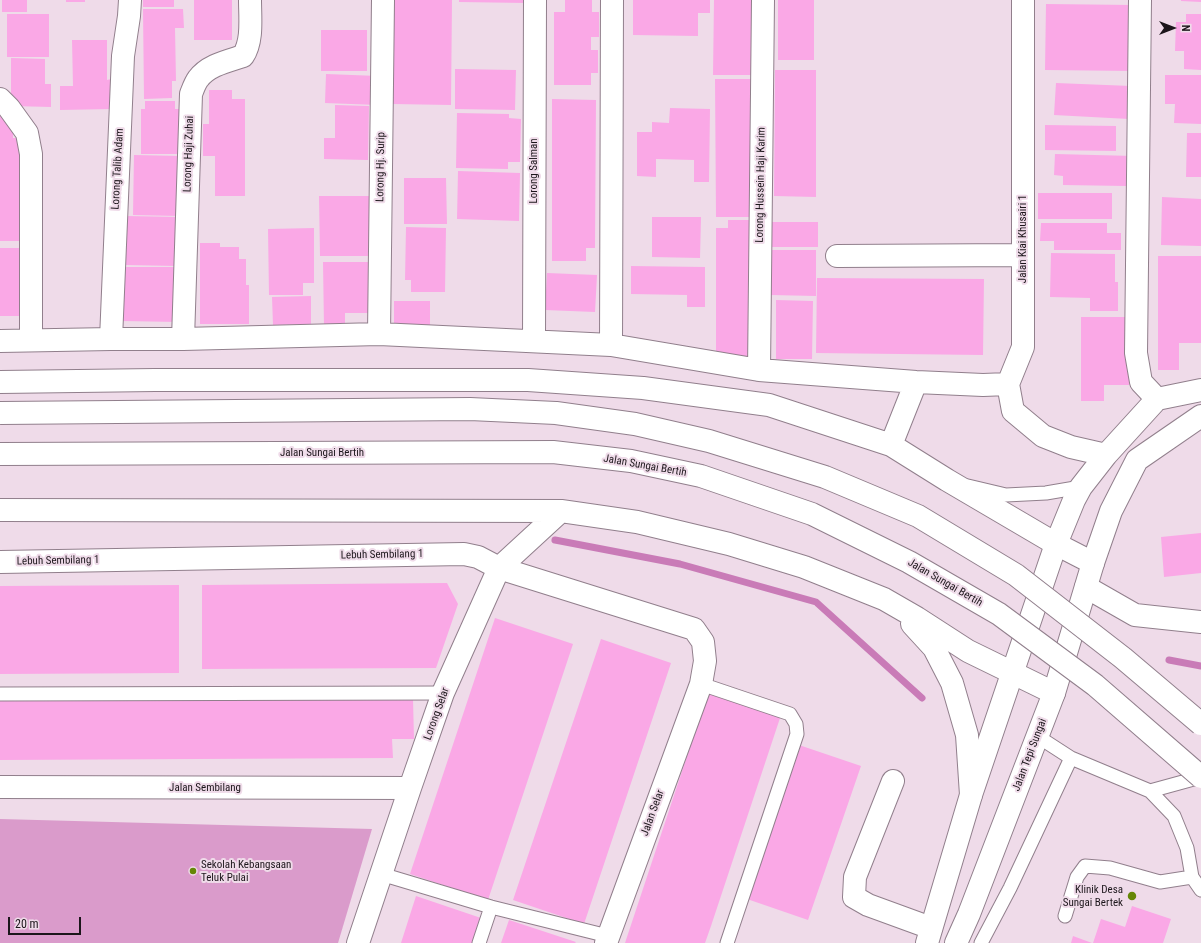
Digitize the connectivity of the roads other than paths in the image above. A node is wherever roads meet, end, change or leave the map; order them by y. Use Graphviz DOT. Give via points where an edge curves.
graph roads {
  1 [pos="130,0"];
  2 [pos="250,0"];
  3 [pos="383,0"];
  4 [pos="535,0"];
  5 [pos="612,0"];
  6 [pos="763,0"];
  7 [pos="1023,0"];
  8 [pos="1140,0"];
  9 [pos="0,99"];
  10 [pos="1023,255"];
  11 [pos="837,256"];
  12 [pos="379,334"];
  13 [pos="111,339"];
  14 [pos="183,339"];
  15 [pos="31,340"];
  16 [pos="0,341"];
  17 [pos="534,341"];
  18 [pos="611,345"];
  19 [pos="759,370"];
  20 [pos="0,382"];
  21 [pos="916,382"];
  22 [pos="1008,384"];
  23 [pos="1201,390"];
  24 [pos="1157,399"];
  25 [pos="0,413"];
  26 [pos="1201,416"];
  27 [pos="891,445"];
  28 [pos="0,454"];
  29 [pos="1106,455"];
  30 [pos="947,480"];
  31 [pos="1081,487"];
  32 [pos="0,510"];
  33 [pos="561,511"];
  34 [pos="1056,544"];
  35 [pos="0,562"];
  36 [pos="1093,564"];
  37 [pos="499,568"];
  38 [pos="1086,588"];
  39 [pos="884,599"];
  40 [pos="1201,622"];
  41 [pos="1012,672"];
  42 [pos="701,684"];
  43 [pos="443,693"];
  44 [pos="1054,693"];
  45 [pos="0,694"];
  46 [pos="1201,724"];
  47 [pos="1037,736"];
  48 [pos="1071,758"];
  49 [pos="1201,777"];
  50 [pos="892,781"];
  51 [pos="0,788"];
  52 [pos="410,788"];
  53 [pos="1150,791"];
  54 [pos="971,795"];
  55 [pos="381,874"];
  56 [pos="1192,876"];
  57 [pos="1201,890"];
  58 [pos="491,907"];
  59 [pos="1065,916"];
  60 [pos="929,936"];
  61 [pos="607,940"];
  62 [pos="358,943"];
  63 [pos="479,943"];
  64 [pos="727,943"];
  65 [pos="956,943"];
  66 [pos="981,943"];
  1 -- 13 [label="street, Lorong Talib Adam" via="123,56"];
  2 -- 14 [label="street, Lorong Haji Zuhai" via="250,37 247,51 243,56 220,63 206,71 198,79 191,94"];
  3 -- 12 [label="street, Lorong Hj. Surip"];
  4 -- 17 [label="street, Lorong Salman"];
  5 -- 18 [label="street"];
  6 -- 19 [label="street, Lorong Hussein Haji Karim"];
  7 -- 10 [label="street, Jalan Kiai Khusairi 1"];
  8 -- 24 [label="street" via="1136,353 1141,382"];
  9 -- 15 [label="street" via="27,133 31,154"];
  10 -- 11 [label="street"];
  10 -- 22 [label="street, Jalan Kiai Khusairi 1" via="1023,346"];
  12 -- 14 [label="street"];
  12 -- 17 [label="street"];
  13 -- 14 [label="street"];
  13 -- 15 [label="street"];
  15 -- 16 [label="street"];
  17 -- 18 [label="street"];
  18 -- 19 [label="street"];
  19 -- 21 [label="street"];
  20 -- 27 [label="street" via="528,380 643,388 769,405"];
  21 -- 22 [label="street"];
  21 -- 27 [label="street"];
  22 -- 29 [label="street" via="1013,411 1043,436 1071,447"];
  23 -- 24 [label="street"];
  24 -- 29 [label="street"];
  25 -- 46 [label="street, bridge" via="478,410 556,413 635,424 710,440 825,477 918,516 1016,575"];
  26 -- 36 [label="street, Jalan Tepi Sungai" via="1137,460 1111,511"];
  27 -- 30 [label="street"];
  28 -- 49 [label="street, Jalan Sungai Bertih, bridge" via="553,452 630,461 701,476 812,514 909,562 999,614 1095,685"];
  29 -- 31 [label="street"];
  30 -- 31 [label="lane" via="1006,495 1046,493"];
  30 -- 34 [label="street"];
  31 -- 34 [label="street"];
  32 -- 33 [label="street"];
  33 -- 37 [label="street, Lorong Selar"];
  33 -- 39 [label="street" via="637,522 729,544 804,567"];
  34 -- 36 [label="street"];
  34 -- 41 [label="street"];
  35 -- 37 [label="street, Lebuh Sembilang 1" via="464,554 478,557"];
  36 -- 38 [label="street, Jalan Tepi Sungai"];
  37 -- 42 [label="street, Lebuh Sembilang 1" via="694,629 703,642 705,661"];
  37 -- 43 [label="street, Lorong Selar"];
  38 -- 40 [label="street" via="1136,615"];
  38 -- 44 [label="street, Jalan Tepi Sungai"];
  39 -- 41 [label="street" via="968,651"];
  39 -- 54 [label="street" via="934,648 952,683 967,735"];
  41 -- 44 [label="street"];
  41 -- 54 [label="street"];
  42 -- 61 [label="street, Jalan Selar"];
  42 -- 64 [label="lane" via="790,714 796,724 796,734"];
  43 -- 45 [label="lane"];
  43 -- 52 [label="street, Lorong Selar"];
  44 -- 47 [label="street, Jalan Tepi Sungai"];
  47 -- 48 [label="lane"];
  47 -- 65 [label="street, Jalan Tepi Sungai"];
  48 -- 53 [label="lane"];
  48 -- 66 [label="lane" via="1010,888"];
  49 -- 53 [label="lane"];
  50 -- 60 [label="street" via="855,877 854,897"];
  51 -- 52 [label="street, Jalan Sembilang"];
  52 -- 55 [label="street, Lorong Selar"];
  53 -- 56 [label="lane" via="1174,816 1187,848"];
  54 -- 60 [label="street"];
  55 -- 58 [label="lane"];
  55 -- 62 [label="street, Lorong Selar"];
  56 -- 57 [label="lane"];
  56 -- 59 [label="lane" via="1160,882 1110,868 1085,866 1077,877"];
  58 -- 61 [label="lane"];
  58 -- 63 [label="lane"];
}
